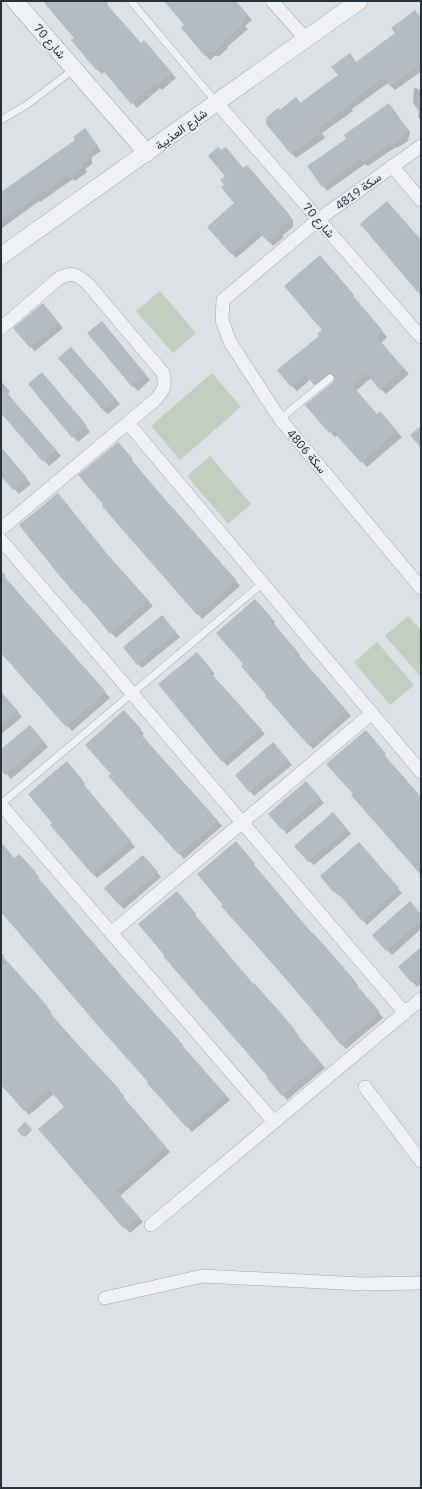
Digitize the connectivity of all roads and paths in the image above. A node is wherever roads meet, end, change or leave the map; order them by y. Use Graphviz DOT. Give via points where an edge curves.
graph roads {
  1 [pos="15,1"];
  2 [pos="131,1"];
  3 [pos="272,1"];
  4 [pos="359,1"];
  5 [pos="306,39"];
  6 [pos="74,69"];
  7 [pos="217,103"];
  8 [pos="1,120"];
  9 [pos="421,146"];
  10 [pos="147,153"];
  11 [pos="392,166"];
  12 [pos="421,200"];
  13 [pos="318,219"];
  14 [pos="1,256"];
  15 [pos="223,300"];
  16 [pos="1,328"];
  17 [pos="421,337"];
  18 [pos="330,378"];
  19 [pos="280,419"];
  20 [pos="128,423"];
  21 [pos="1,529"];
  22 [pos="1,540"];
  23 [pos="263,583"];
  24 [pos="421,588"];
  25 [pos="132,694"];
  26 [pos="372,713"];
  27 [pos="421,772"];
  28 [pos="1,804"];
  29 [pos="242,822"];
  30 [pos="111,933"];
  31 [pos="421,999"];
  32 [pos="405,1013"];
  33 [pos="365,1087"];
  34 [pos="274,1122"];
  35 [pos="421,1161"];
  36 [pos="151,1225"];
  37 [pos="421,1283"];
  38 [pos="105,1298"];
  1 -- 6 [label="street, شارع 70"];
  2 -- 7 [label="lane"];
  3 -- 5 [label="street"];
  4 -- 5 [label="street, شارع العذيبة"];
  5 -- 7 [label="street, شارع العذيبة"];
  6 -- 8 [label="lane" via="28,104"];
  6 -- 10 [label="street, شارع 70"];
  7 -- 10 [label="street, شارع العذيبة"];
  7 -- 13 [label="street, شارع 70"];
  9 -- 11 [label="street, سكة 4819"];
  10 -- 14 [label="street, شارع العذيبة"];
  11 -- 12 [label="street"];
  11 -- 13 [label="street, سكة 4819"];
  13 -- 15 [label="street, سكة 4819"];
  13 -- 17 [label="street, شارع 70"];
  15 -- 19 [label="street, سكة 4806" via="222,320 230,342"];
  16 -- 20 [label="street" via="58,279 75,274 80,277 163,373 163,390"];
  18 -- 19 [label="lane"];
  19 -- 24 [label="street, سكة 4806"];
  20 -- 21 [label="street"];
  20 -- 23 [label="street"];
  22 -- 25 [label="street"];
  23 -- 25 [label="lane"];
  23 -- 26 [label="street"];
  25 -- 28 [label="lane"];
  25 -- 29 [label="street"];
  26 -- 27 [label="street"];
  26 -- 29 [label="street"];
  28 -- 30 [label="street"];
  29 -- 30 [label="street"];
  29 -- 32 [label="street"];
  30 -- 34 [label="street"];
  31 -- 32 [label="street"];
  32 -- 34 [label="street"];
  33 -- 35 [label="street"];
  34 -- 36 [label="street"];
  37 -- 38 [label="street" via="362,1284 203,1276"];
}
